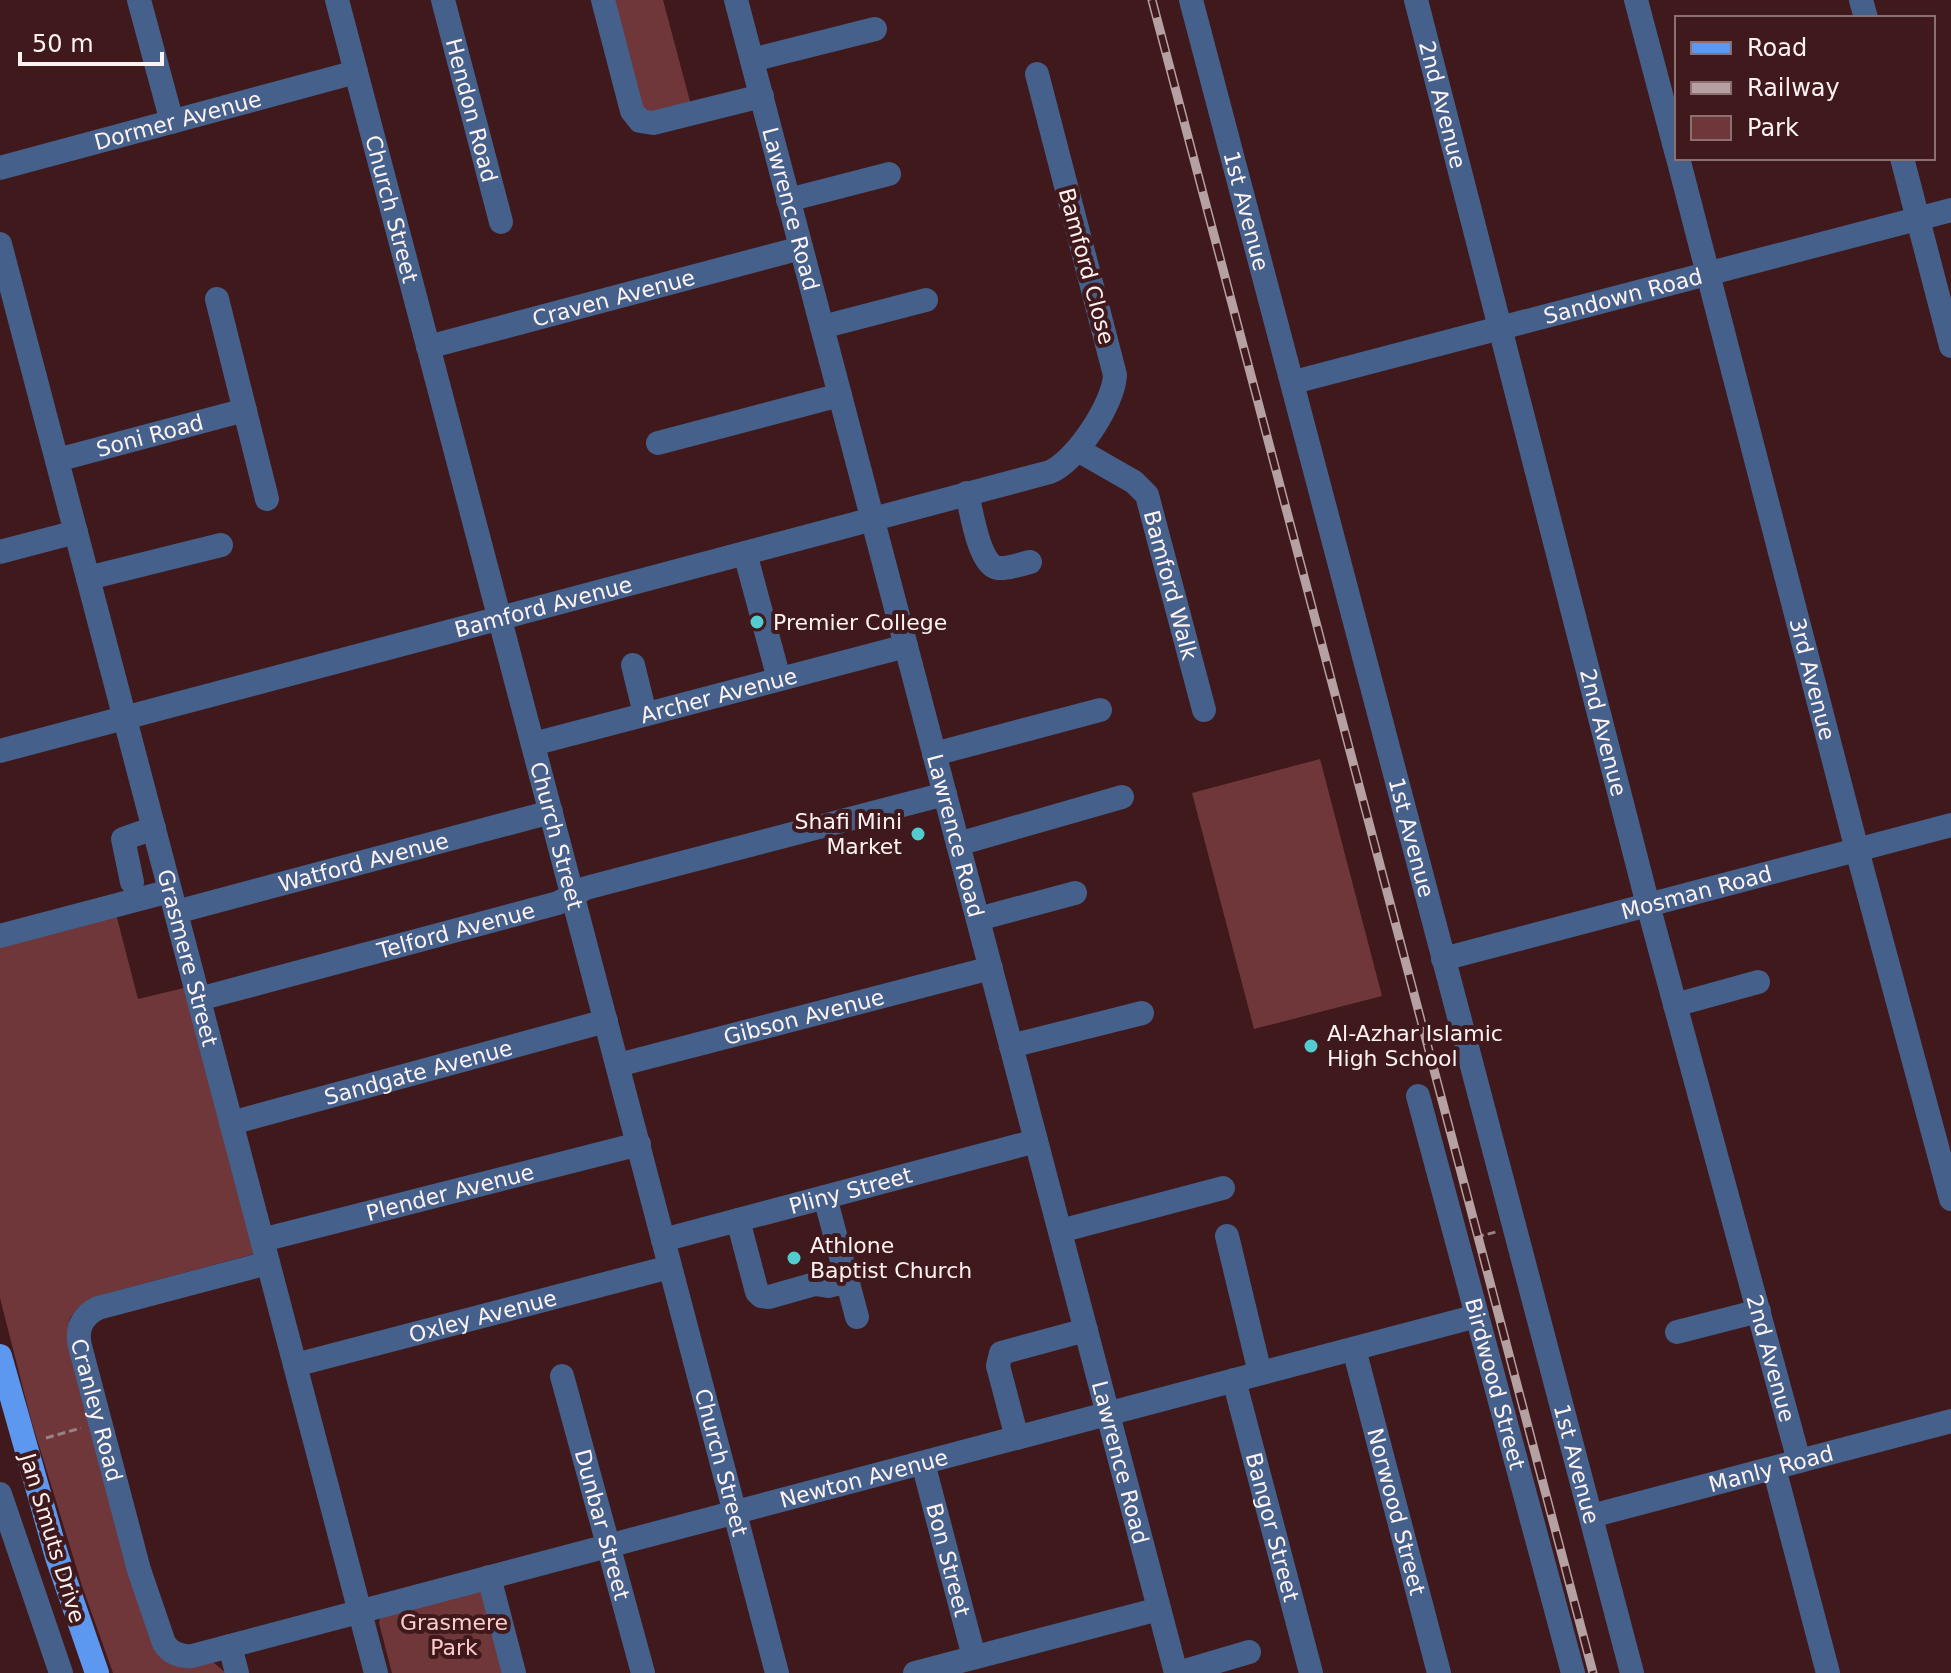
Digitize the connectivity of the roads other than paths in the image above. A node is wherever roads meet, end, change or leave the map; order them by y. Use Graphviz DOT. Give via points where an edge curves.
graph roads {
  1 [pos="139,0"];
  2 [pos="337,0"];
  3 [pos="443,0"];
  4 [pos="603,0"];
  5 [pos="736,0"];
  6 [pos="1191,0"];
  7 [pos="1416,0"];
  8 [pos="1636,0"];
  9 [pos="875,29"];
  10 [pos="752,60"];
  11 [pos="356,72"];
  12 [pos="1037,74"];
  13 [pos="762,96"];
  14 [pos="172,122"];
  15 [pos="1675,149"];
  16 [pos="1678,160"];
  17 [pos="1903,160"];
  18 [pos="0,168"];
  19 [pos="889,174"];
  20 [pos="788,200"];
  21 [pos="1951,210"];
  22 [pos="1919,219"];
  23 [pos="501,222"];
  24 [pos="0,244"];
  25 [pos="801,248"];
  26 [pos="1708,274"];
  27 [pos="4,276"];
  28 [pos="217,299"];
  29 [pos="926,300"];
  30 [pos="822,327"];
  31 [pos="1502,328"];
  32 [pos="1951,346"];
  33 [pos="428,347"];
  34 [pos="1294,382"];
  35 [pos="840,395"];
  36 [pos="245,410"];
  37 [pos="658,443"];
  38 [pos="1078,450"];
  39 [pos="57,460"];
  40 [pos="967,493"];
  41 [pos="267,499"];
  42 [pos="873,519"];
  43 [pos="76,532"];
  44 [pos="221,545"];
  45 [pos="0,552"];
  46 [pos="745,553"];
  47 [pos="1030,562"];
  48 [pos="88,578"];
  49 [pos="499,618"];
  50 [pos="906,646"];
  51 [pos="633,665"];
  52 [pos="779,679"];
  53 [pos="1100,710"];
  54 [pos="1204,710"];
  55 [pos="645,714"];
  56 [pos="125,718"];
  57 [pos="533,744"];
  58 [pos="0,751"];
  59 [pos="118,752"];
  60 [pos="934,754"];
  61 [pos="945,794"];
  62 [pos="1122,797"];
  63 [pos="551,812"];
  64 [pos="1951,825"];
  65 [pos="146,830"];
  66 [pos="958,844"];
  67 [pos="1857,850"];
  68 [pos="132,882"];
  69 [pos="1075,893"];
  70 [pos="573,895"];
  71 [pos="173,902"];
  72 [pos="1648,905"];
  73 [pos="978,919"];
  74 [pos="0,936"];
  75 [pos="1443,959"];
  76 [pos="991,968"];
  77 [pos="1758,982"];
  78 [pos="199,999"];
  79 [pos="1675,1005"];
  80 [pos="1142,1013"];
  81 [pos="606,1021"];
  82 [pos="1011,1046"];
  83 [pos="618,1065"];
  84 [pos="1418,1096"];
  85 [pos="231,1123"];
  86 [pos="1036,1141"];
  87 [pos="639,1144"];
  88 [pos="1223,1188"];
  89 [pos="825,1197"];
  90 [pos="1951,1199"];
  91 [pos="738,1220"];
  92 [pos="1060,1231"];
  93 [pos="1227,1236"];
  94 [pos="663,1240"];
  95 [pos="265,1252"];
  96 [pos="670,1267"];
  97 [pos="848,1281"];
  98 [pos="1759,1311"];
  99 [pos="1477,1316"];
  100 [pos="857,1317"];
  101 [pos="1086,1330"];
  102 [pos="1677,1332"];
  103 [pos="1354,1349"];
  104 [pos="0,1356"];
  105 [pos="295,1365"];
  106 [pos="1260,1373"];
  107 [pos="562,1376"];
  108 [pos="1234,1380"];
  109 [pos="1108,1414"];
  110 [pos="1951,1421"];
  111 [pos="1017,1438"];
  112 [pos="1799,1461"];
  113 [pos="923,1463"];
  114 [pos="1774,1468"];
  115 [pos="0,1494"];
  116 [pos="735,1513"];
  117 [pos="1591,1516"];
  118 [pos="609,1545"];
  119 [pos="489,1577"];
  120 [pos="1159,1609"];
  121 [pos="360,1611"];
  122 [pos="164,1643"];
  123 [pos="230,1646"];
  124 [pos="1249,1652"];
  125 [pos="974,1657"];
  126 [pos="61,1673"];
  127 [pos="97,1673"];
  128 [pos="237,1673"];
  129 [pos="376,1673"];
  130 [pos="514,1673"];
  131 [pos="643,1673"];
  132 [pos="777,1673"];
  133 [pos="915,1673"];
  134 [pos="1177,1673"];
  135 [pos="1311,1673"];
  136 [pos="1439,1673"];
  137 [pos="1573,1673"];
  138 [pos="1632,1673"];
  139 [pos="1828,1673"];
  1 -- 14 [label="street"];
  2 -- 11 [label="street, Church Street"];
  3 -- 23 [label="street, Hendon Road"];
  4 -- 13 [label="street" via="632,111 640,121 653,123"];
  5 -- 10 [label="street, Lawrence Road"];
  6 -- 34 [label="street, 1st Avenue"];
  7 -- 31 [label="street, 2nd Avenue"];
  8 -- 15 [label="street, 3rd Avenue"];
  9 -- 10 [label="street"];
  10 -- 13 [label="street, Lawrence Road"];
  11 -- 14 [label="street, Dormer Avenue"];
  11 -- 33 [label="street, Church Street"];
  12 -- 38 [label="street, Bamford Close" via="1115,375 1109,399"];
  13 -- 20 [label="street, Lawrence Road"];
  14 -- 18 [label="street, Dormer Avenue"];
  16 -- 26 [label="street, 3rd Avenue"];
  17 -- 22 [label="street"];
  19 -- 20 [label="street"];
  20 -- 25 [label="street, Lawrence Road"];
  21 -- 22 [label="street, Sandown Road"];
  22 -- 26 [label="street, Sandown Road"];
  22 -- 32 [label="street"];
  24 -- 27 [label="street, Grasmere Street"];
  25 -- 30 [label="street, Lawrence Road"];
  25 -- 33 [label="street, Craven Avenue"];
  26 -- 31 [label="street, Sandown Road"];
  26 -- 67 [label="street, 3rd Avenue"];
  27 -- 39 [label="street, Grasmere Street"];
  28 -- 36 [label="street"];
  29 -- 30 [label="street"];
  30 -- 35 [label="street, Lawrence Road"];
  31 -- 34 [label="street, Sandown Road"];
  31 -- 72 [label="street, 2nd Avenue"];
  33 -- 49 [label="street, Church Street"];
  34 -- 75 [label="street, 1st Avenue"];
  35 -- 37 [label="street"];
  35 -- 42 [label="street, Lawrence Road"];
  36 -- 39 [label="street, Soni Road"];
  36 -- 41 [label="street"];
  38 -- 40 [label="street, Bamford Avenue" via="1050,472"];
  38 -- 54 [label="street, Bamford Walk" via="1147,495"];
  39 -- 43 [label="street, Grasmere Street"];
  40 -- 42 [label="street, Bamford Avenue"];
  40 -- 47 [label="street" via="985,559 998,568"];
  42 -- 46 [label="street, Bamford Avenue"];
  42 -- 50 [label="street, Lawrence Road"];
  43 -- 45 [label="street"];
  43 -- 48 [label="street, Grasmere Street"];
  44 -- 48 [label="street"];
  46 -- 49 [label="street, Bamford Avenue"];
  46 -- 52 [label="street"];
  48 -- 56 [label="street, Grasmere Street"];
  49 -- 56 [label="street, Bamford Avenue"];
  49 -- 57 [label="street, Church Street"];
  50 -- 52 [label="street, Archer Avenue"];
  50 -- 60 [label="street, Lawrence Road"];
  51 -- 55 [label="street"];
  52 -- 55 [label="street, Archer Avenue"];
  53 -- 60 [label="street"];
  55 -- 57 [label="street, Archer Avenue"];
  56 -- 58 [label="street, Bamford Avenue"];
  56 -- 65 [label="street, Grasmere Street"];
  57 -- 63 [label="street, Church Street"];
  59 -- 65 [label="street"];
  60 -- 61 [label="street, Lawrence Road"];
  61 -- 66 [label="street, Lawrence Road"];
  61 -- 70 [label="street, Telford Avenue"];
  62 -- 66 [label="street"];
  63 -- 70 [label="street, Church Street"];
  63 -- 71 [label="street, Watford Avenue"];
  64 -- 67 [label="street, Mosman Road"];
  65 -- 68 [label="street" via="125,836 122,842"];
  65 -- 71 [label="street, Grasmere Street"];
  66 -- 73 [label="street, Lawrence Road"];
  67 -- 72 [label="street, Mosman Road"];
  67 -- 90 [label="street, 3rd Avenue"];
  69 -- 73 [label="street"];
  70 -- 78 [label="street, Telford Avenue"];
  70 -- 81 [label="street, Church Street"];
  71 -- 74 [label="street, Watford Avenue"];
  71 -- 78 [label="street, Grasmere Street"];
  72 -- 75 [label="street, Mosman Road"];
  72 -- 79 [label="street, 2nd Avenue"];
  73 -- 76 [label="street, Lawrence Road"];
  75 -- 117 [label="street, 1st Avenue"];
  76 -- 82 [label="street, Lawrence Road"];
  76 -- 83 [label="street, Gibson Avenue"];
  77 -- 79 [label="street"];
  78 -- 85 [label="street, Grasmere Street"];
  79 -- 98 [label="street, 2nd Avenue"];
  80 -- 82 [label="street"];
  81 -- 83 [label="street, Church Street"];
  81 -- 85 [label="street, Sandgate Avenue"];
  82 -- 86 [label="street, Lawrence Road"];
  83 -- 87 [label="street, Church Street"];
  84 -- 99 [label="street, Birdwood Street"];
  85 -- 95 [label="street, Grasmere Street"];
  86 -- 89 [label="street, Pliny Street"];
  86 -- 92 [label="street, Lawrence Road"];
  87 -- 94 [label="street, Church Street"];
  87 -- 95 [label="street, Plender Avenue"];
  88 -- 92 [label="street"];
  89 -- 91 [label="street, Pliny Street"];
  89 -- 97 [label="street"];
  91 -- 94 [label="street, Pliny Street"];
  91 -- 97 [label="street" via="761,1296"];
  92 -- 101 [label="street, Lawrence Road"];
  93 -- 106 [label="street"];
  94 -- 96 [label="street, Church Street"];
  95 -- 105 [label="street, Grasmere Street"];
  95 -- 122 [label="street, Cranley Road" via="98,1308 81,1324 78,1339 139,1570"];
  96 -- 105 [label="street, Oxley Avenue"];
  96 -- 116 [label="street, Church Street"];
  97 -- 100 [label="street"];
  98 -- 102 [label="street"];
  98 -- 112 [label="street, 2nd Avenue"];
  99 -- 103 [label="street, Newton Avenue"];
  99 -- 137 [label="street, Birdwood Street"];
  101 -- 109 [label="street, Lawrence Road"];
  101 -- 111 [label="street" via="1001,1353 998,1366"];
  103 -- 106 [label="street, Newton Avenue"];
  103 -- 136 [label="street, Norwood Street"];
  104 -- 127 [label="main road, Jan Smuts Drive" via="57,1557"];
  105 -- 121 [label="street, Grasmere Street"];
  106 -- 108 [label="street, Newton Avenue"];
  107 -- 118 [label="street, Dunbar Street"];
  108 -- 109 [label="street, Newton Avenue"];
  108 -- 135 [label="street, Bangor Street"];
  109 -- 111 [label="street, Newton Avenue"];
  109 -- 120 [label="street, Lawrence Road"];
  110 -- 112 [label="street, Manly Road"];
  111 -- 113 [label="street, Newton Avenue"];
  112 -- 114 [label="street, Manly Road"];
  113 -- 116 [label="street, Newton Avenue"];
  113 -- 125 [label="street, Bon Street"];
  114 -- 117 [label="street, Manly Road"];
  114 -- 139 [label="street"];
  115 -- 126 [label="street"];
  116 -- 118 [label="street, Newton Avenue"];
  116 -- 132 [label="street, Church Street"];
  117 -- 138 [label="street, 1st Avenue"];
  118 -- 119 [label="street, Newton Avenue"];
  118 -- 131 [label="street, Dunbar Street"];
  119 -- 121 [label="street, Newton Avenue"];
  119 -- 130 [label="street"];
  120 -- 125 [label="street"];
  120 -- 134 [label="street, Lawrence Road"];
  121 -- 123 [label="street, Newton Avenue"];
  121 -- 129 [label="street, Grasmere Street"];
  122 -- 123 [label="street, Newton Avenue" via="186,1657"];
  123 -- 128 [label="street"];
  124 -- 134 [label="street"];
  125 -- 133 [label="street"];
}
